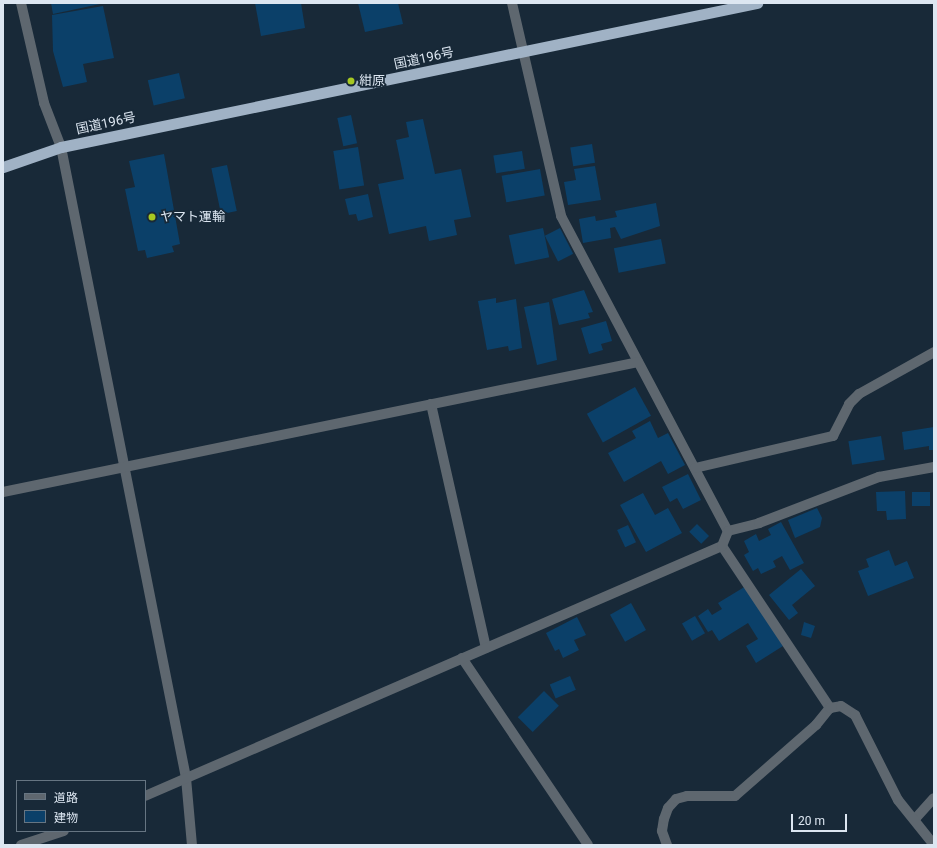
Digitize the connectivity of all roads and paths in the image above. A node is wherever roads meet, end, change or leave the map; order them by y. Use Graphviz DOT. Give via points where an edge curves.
graph roads {
  1 [pos="20,3"];
  2 [pos="512,3"];
  3 [pos="757,3"];
  4 [pos="522,54"];
  5 [pos="62,148"];
  6 [pos="3,167"];
  7 [pos="934,352"];
  8 [pos="638,362"];
  9 [pos="431,404"];
  10 [pos="124,466"];
  11 [pos="934,466"];
  12 [pos="695,468"];
  13 [pos="3,492"];
  14 [pos="728,531"];
  15 [pos="722,546"];
  16 [pos="486,648"];
  17 [pos="462,658"];
  18 [pos="830,708"];
  19 [pos="186,778"];
  20 [pos="146,796"];
  21 [pos="934,798"];
  22 [pos="915,819"];
  23 [pos="61,832"];
  24 [pos="21,845"];
  25 [pos="192,845"];
  26 [pos="588,845"];
  27 [pos="667,845"];
  28 [pos="934,845"];
  1 -- 5 [label="street" via="44,103"];
  2 -- 4 [label="street"];
  3 -- 4 [label="highway, 国道196号"];
  4 -- 5 [label="highway, 国道196号"];
  4 -- 8 [label="street" via="561,216"];
  5 -- 6 [label="highway, 国道196号"];
  5 -- 10 [label="street"];
  7 -- 12 [label="street" via="860,394 849,404 833,436"];
  8 -- 9 [label="street"];
  8 -- 12 [label="street"];
  9 -- 10 [label="street"];
  9 -- 16 [label="street"];
  10 -- 13 [label="street"];
  10 -- 19 [label="street"];
  11 -- 14 [label="street" via="879,477 759,523"];
  12 -- 14 [label="street"];
  14 -- 15 [label="street"];
  15 -- 16 [label="street"];
  15 -- 18 [label="street"];
  16 -- 17 [label="street"];
  17 -- 19 [label="street"];
  17 -- 26 [label="street"];
  18 -- 22 [label="street" via="841,706 855,714 880,768"];
  18 -- 27 [label="street" via="816,725 734,796 687,796 676,799 664,819 662,831"];
  19 -- 20 [label="street"];
  19 -- 25 [label="street"];
  21 -- 22 [label="street"];
  22 -- 28 [label="street"];
  23 -- 24 [label="street"];
}
